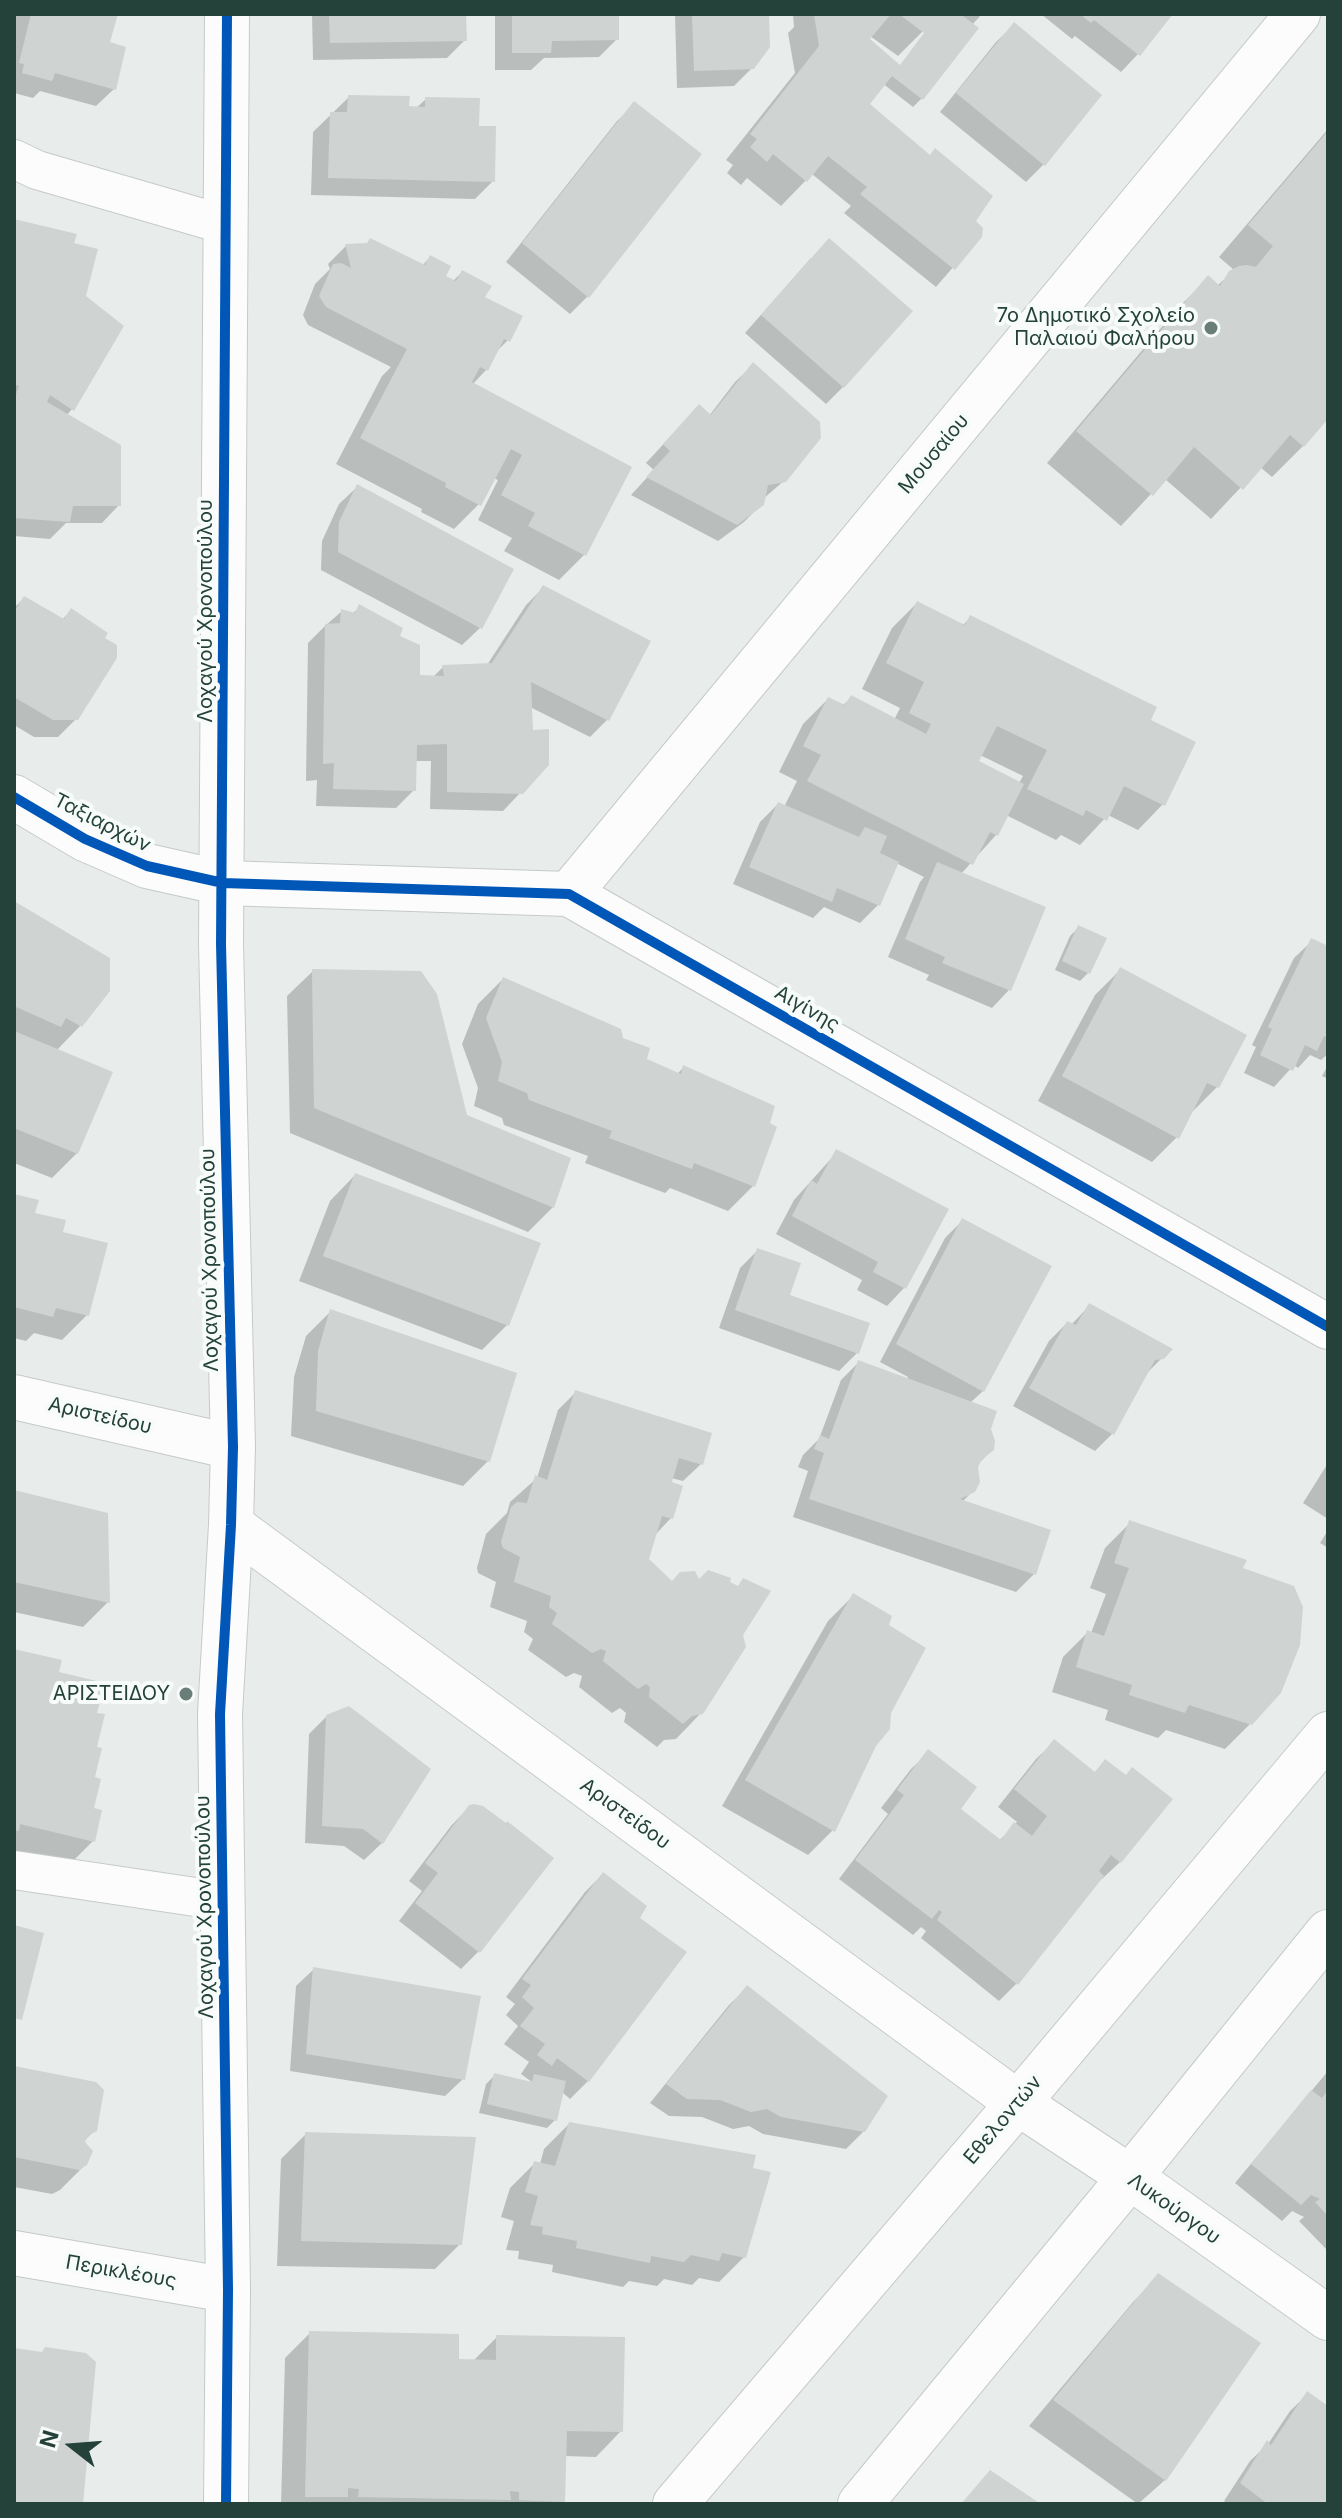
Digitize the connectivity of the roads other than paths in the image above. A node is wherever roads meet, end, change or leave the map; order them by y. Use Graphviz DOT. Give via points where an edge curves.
graph roads {
  1 [pos="227,14"];
  2 [pos="1298,14"];
  3 [pos="14,159"];
  4 [pos="226,225"];
  5 [pos="14,797"];
  6 [pos="223,883"];
  7 [pos="569,894"];
  8 [pos="1328,1327"];
  9 [pos="14,1397"];
  10 [pos="233,1447"];
  11 [pos="231,1525"];
  12 [pos="1328,1734"];
  13 [pos="14,1870"];
  14 [pos="222,1901"];
  15 [pos="1328,1932"];
  16 [pos="1018,2103"];
  17 [pos="1130,2177"];
  18 [pos="14,2253"];
  19 [pos="228,2290"];
  20 [pos="1328,2318"];
  21 [pos="226,2504"];
  22 [pos="675,2504"];
  23 [pos="860,2504"];
  1 -- 4 [label="street, Λοχαγού Χρονοπούλου"];
  2 -- 7 [label="street, Μουσαίου"];
  3 -- 4 [label="lane"];
  4 -- 6 [label="street, Λοχαγού Χρονοπούλου"];
  5 -- 6 [label="street, Ταξιαρχών" via="85,839 147,866"];
  6 -- 7 [label="street, Αιγίνης"];
  6 -- 10 [label="street, Λοχαγού Χρονοπούλου"];
  7 -- 8 [label="street, Αιγίνης"];
  9 -- 10 [label="street, Αριστείδου"];
  10 -- 11 [label="street, Λοχαγού Χρονοπούλου"];
  11 -- 14 [label="street, Λοχαγού Χρονοπούλου" via="220,1714"];
  11 -- 16 [label="street, Αριστείδου"];
  12 -- 16 [label="street, Εθελοντών"];
  13 -- 14 [label="lane"];
  14 -- 19 [label="street, Λοχαγού Χρονοπούλου"];
  15 -- 17 [label="street"];
  16 -- 17 [label="street, Λυκούργου"];
  16 -- 22 [label="street, Εθελοντών"];
  17 -- 20 [label="street, Λυκούργου"];
  17 -- 23 [label="street"];
  18 -- 19 [label="street, Περικλέους"];
  19 -- 21 [label="street, Λοχαγού Χρονοπούλου"];
}
